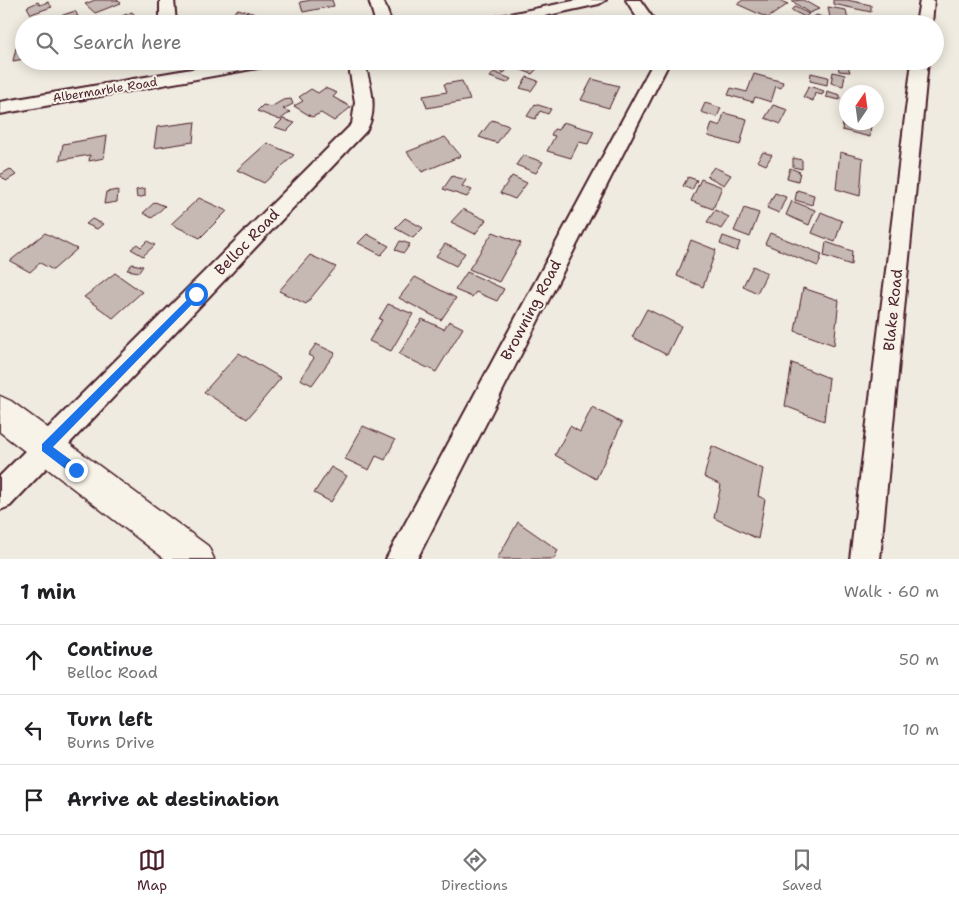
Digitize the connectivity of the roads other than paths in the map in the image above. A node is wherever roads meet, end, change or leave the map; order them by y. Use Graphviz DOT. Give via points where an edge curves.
graph roads {
  1 [pos="167,0"];
  2 [pos="376,0"];
  3 [pos="599,0"];
  4 [pos="633,0"];
  5 [pos="927,0"];
  6 [pos="168,15"];
  7 [pos="381,15"];
  8 [pos="528,15"];
  9 [pos="643,15"];
  10 [pos="925,15"];
  11 [pos="169,70"];
  12 [pos="222,70"];
  13 [pos="358,70"];
  14 [pos="657,70"];
  15 [pos="919,70"];
  16 [pos="170,80"];
  17 [pos="0,108"];
  18 [pos="0,412"];
  19 [pos="46,448"];
  20 [pos="0,496"];
  21 [pos="195,559"];
  22 [pos="401,559"];
  23 [pos="865,559"];
  1 -- 6 [label="street"];
  2 -- 7 [label="street"];
  3 -- 8 [label="street"];
  4 -- 9 [label="street"];
  5 -- 10 [label="street"];
  11 -- 16 [label="street"];
  12 -- 16 [label="street, Albermarble Road"];
  13 -- 19 [label="street, Belloc Road" via="365,102 360,127"];
  14 -- 22 [label="street, Browning Road"];
  15 -- 23 [label="street, Blake Road"];
  16 -- 17 [label="street, Albermarble Road"];
  18 -- 19 [label="main road"];
  19 -- 20 [label="street, Belloc Road"];
  19 -- 21 [label="main road"];
}
